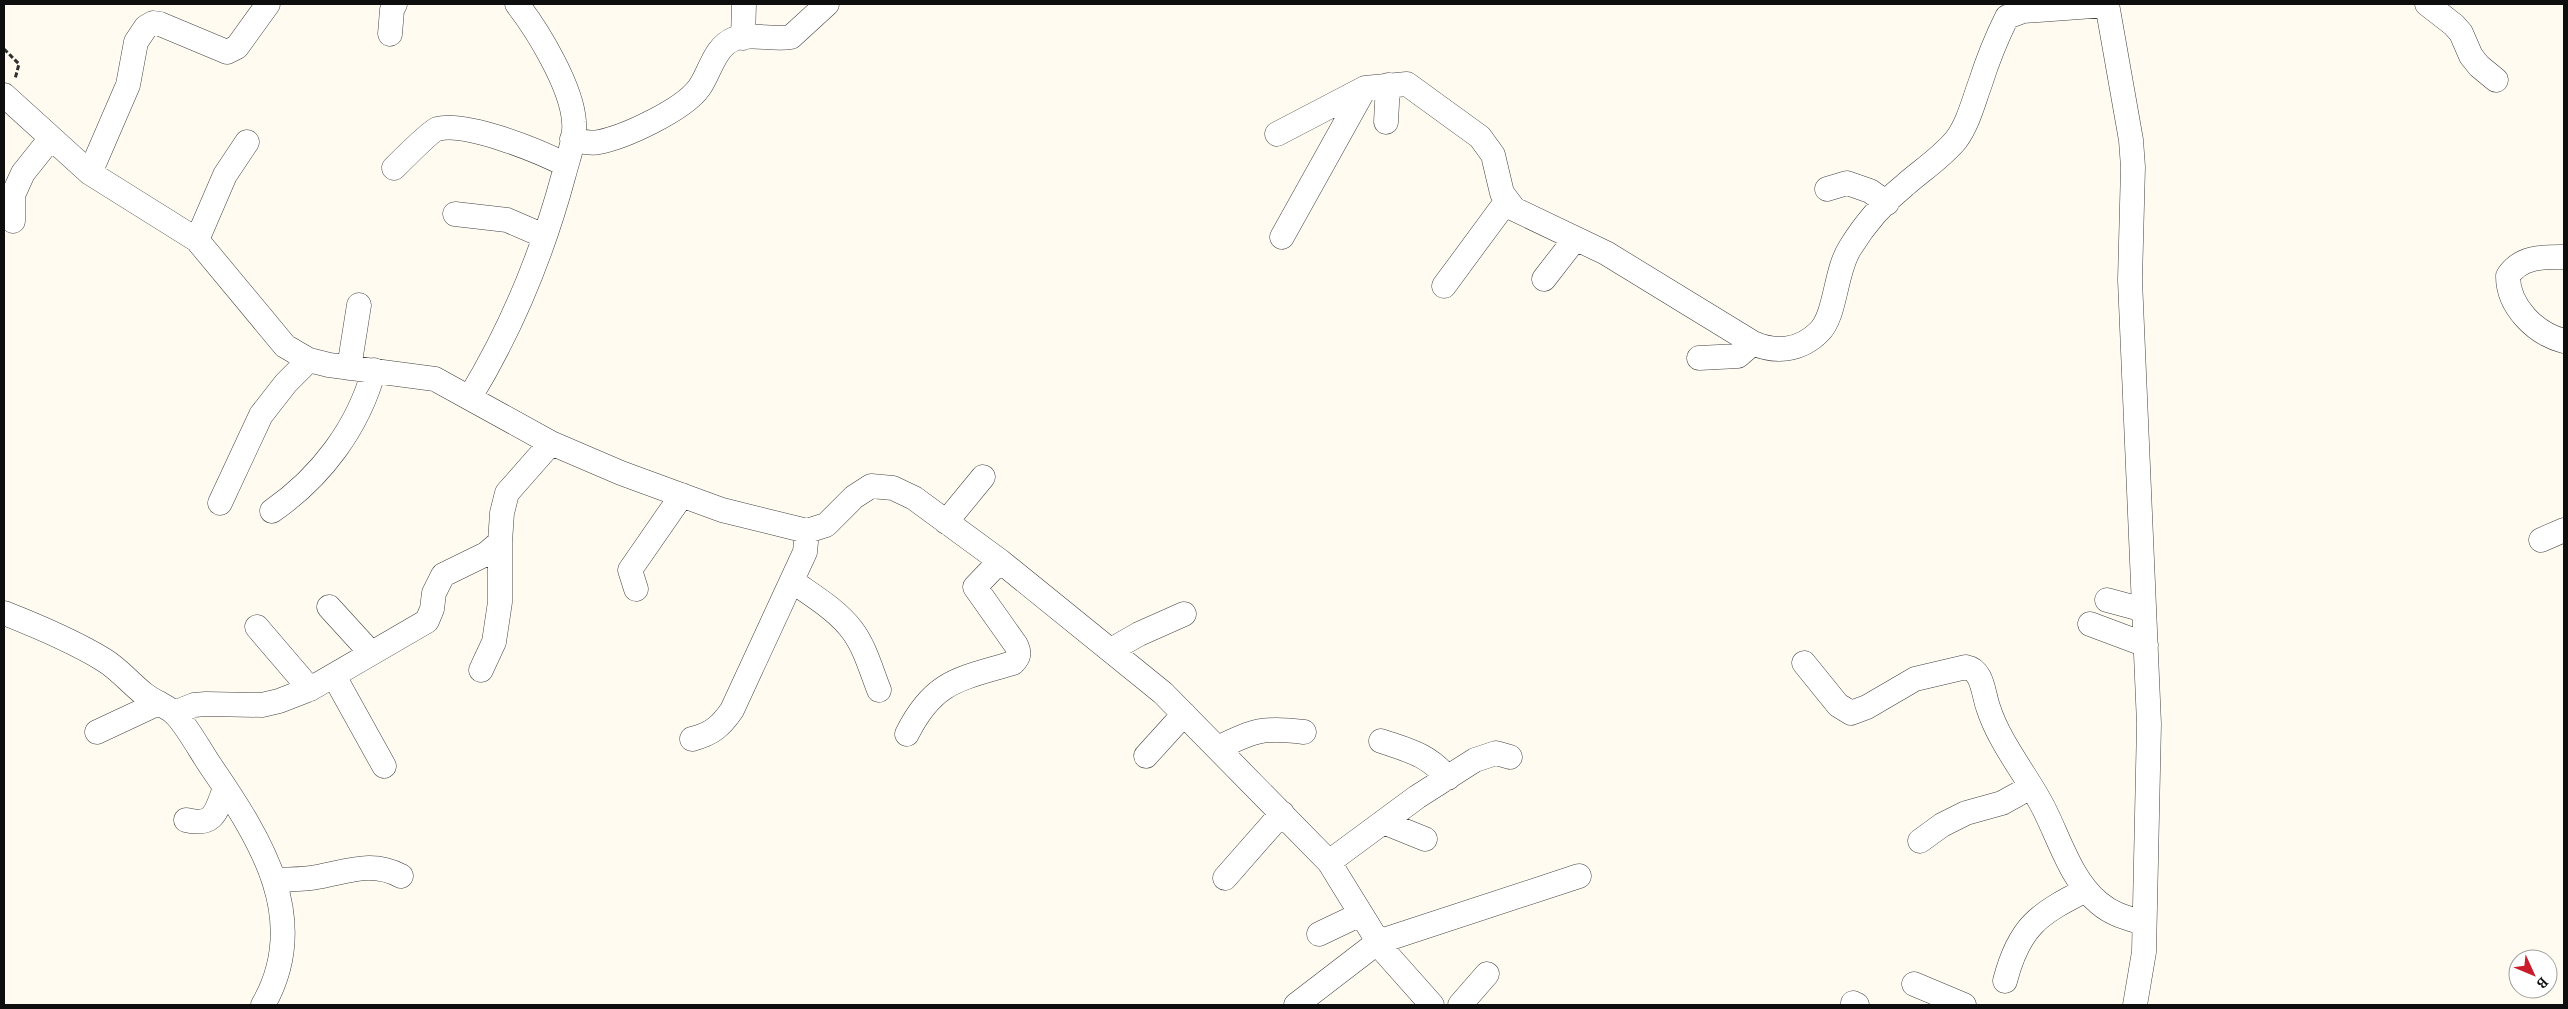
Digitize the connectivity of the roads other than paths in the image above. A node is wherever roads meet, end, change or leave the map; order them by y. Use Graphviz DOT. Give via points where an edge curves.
graph roads {
  1 [pos="268,4"];
  2 [pos="395,4"];
  3 [pos="517,4"];
  4 [pos="744,4"];
  5 [pos="827,4"];
  6 [pos="2427,4"];
  7 [pos="2107,5"];
  8 [pos="390,34"];
  9 [pos="743,38"];
  10 [pos="2496,80"];
  11 [pos="1377,86"];
  12 [pos="6,97"];
  13 [pos="1386,122"];
  14 [pos="1277,134"];
  15 [pos="51,138"];
  16 [pos="572,139"];
  17 [pos="247,142"];
  18 [pos="566,164"];
  19 [pos="394,168"];
  20 [pos="90,173"];
  21 [pos="1827,189"];
  22 [pos="1506,202"];
  23 [pos="1887,203"];
  24 [pos="455,214"];
  25 [pos="13,221"];
  26 [pos="544,236"];
  27 [pos="1282,237"];
  28 [pos="1575,238"];
  29 [pos="197,240"];
  30 [pos="2564,257"];
  31 [pos="1544,279"];
  32 [pos="1444,286"];
  33 [pos="359,305"];
  34 [pos="2564,341"];
  35 [pos="1753,343"];
  36 [pos="1699,358"];
  37 [pos="309,360"];
  38 [pos="349,368"];
  39 [pos="374,370"];
  40 [pos="470,397"];
  41 [pos="551,443"];
  42 [pos="984,477"];
  43 [pos="682,495"];
  44 [pos="220,504"];
  45 [pos="272,511"];
  46 [pos="946,522"];
  47 [pos="2564,530"];
  48 [pos="807,531"];
  49 [pos="2541,540"];
  50 [pos="500,542"];
  51 [pos="1000,561"];
  52 [pos="792,581"];
  53 [pos="636,589"];
  54 [pos="2107,600"];
  55 [pos="329,607"];
  56 [pos="2144,610"];
  57 [pos="4,613"];
  58 [pos="1184,614"];
  59 [pos="2090,624"];
  60 [pos="257,627"];
  61 [pos="2146,645"];
  62 [pos="1112,650"];
  63 [pos="371,653"];
  64 [pos="1804,663"];
  65 [pos="481,670"];
  66 [pos="334,676"];
  67 [pos="310,689"];
  68 [pos="879,690"];
  69 [pos="166,708"];
  70 [pos="1184,714"];
  71 [pos="97,732"];
  72 [pos="1304,732"];
  73 [pos="906,734"];
  74 [pos="692,739"];
  75 [pos="1381,741"];
  76 [pos="1218,748"];
  77 [pos="1146,756"];
  78 [pos="1510,757"];
  79 [pos="384,766"];
  80 [pos="1448,778"];
  81 [pos="2031,787"];
  82 [pos="226,788"];
  83 [pos="1282,813"];
  84 [pos="186,820"];
  85 [pos="1383,822"];
  86 [pos="1425,838"];
  87 [pos="1920,841"];
  88 [pos="1329,862"];
  89 [pos="401,876"];
  90 [pos="1579,876"];
  91 [pos="1225,878"];
  92 [pos="274,880"];
  93 [pos="2086,890"];
  94 [pos="1361,914"];
  95 [pos="2144,923"];
  96 [pos="1319,934"];
  97 [pos="1378,942"];
  98 [pos="1487,974"];
  99 [pos="2005,981"];
  100 [pos="1914,984"];
  101 [pos="264,1005"];
  102 [pos="1296,1005"];
  103 [pos="1432,1005"];
  104 [pos="1460,1005"];
  105 [pos="1964,1005"];
  106 [pos="2135,1005"];
  1 -- 20 [label="street" via="237,48 227,52 160,24 152,23 146,27 136,42 128,84"];
  2 -- 8 [label="street"];
  3 -- 16 [label="street" via="533,24 565,89 574,120"];
  4 -- 9 [label="street"];
  5 -- 9 [label="street" via="791,37"];
  6 -- 10 [label="street" via="2454,25 2478,66"];
  7 -- 23 [label="street" via="2023,11 2007,18 1962,132 1926,170"];
  7 -- 56 [label="street" via="2132,140 2130,280"];
  9 -- 16 [label="street" via="725,44 697,90 665,114 624,135 599,142"];
  11 -- 13 [label="street"];
  11 -- 14 [label="street"];
  11 -- 22 [label="street" via="1407,84 1480,138 1493,155"];
  11 -- 27 [label="street"];
  12 -- 15 [label="street"];
  15 -- 20 [label="street"];
  15 -- 25 [label="street" via="23,173 13,195"];
  16 -- 18 [label="street"];
  17 -- 29 [label="street" via="225,175"];
  18 -- 19 [label="street" via="516,142 454,127 435,129"];
  18 -- 26 [label="street"];
  20 -- 29 [label="street"];
  21 -- 23 [label="street" via="1846,183 1870,191"];
  22 -- 28 [label="street" via="1522,214"];
  22 -- 32 [label="street"];
  23 -- 35 [label="street" via="1849,249 1840,266 1829,312 1819,332 1809,340 1781,351 1768,350"];
  24 -- 26 [label="street" via="507,220"];
  26 -- 40 [label="street" via="513,318"];
  28 -- 31 [label="street"];
  28 -- 35 [label="street" via="1673,292"];
  29 -- 37 [label="street" via="285,346"];
  30 -- 34 [label="street" via="2533,258 2521,263 2508,276 2511,294 2521,312 2543,334"];
  33 -- 38 [label="street"];
  35 -- 36 [label="street" via="1738,356"];
  37 -- 38 [label="street"];
  37 -- 44 [label="street" via="286,383 262,415"];
  38 -- 39 [label="street"];
  39 -- 40 [label="street" via="435,379"];
  39 -- 45 [label="street" via="370,387 348,432 297,494"];
  40 -- 41 [label="street"];
  41 -- 43 [label="street"];
  41 -- 50 [label="street" via="507,492"];
  42 -- 46 [label="street"];
  43 -- 48 [label="street" via="722,510"];
  43 -- 53 [label="street" via="630,570"];
  46 -- 48 [label="street" via="914,498 893,488 871,486 854,497 826,525"];
  46 -- 51 [label="street"];
  47 -- 49 [label="street"];
  48 -- 52 [label="street" via="805,552"];
  50 -- 63 [label="street" via="486,554 443,575 434,592 427,621"];
  50 -- 65 [label="street" via="500,602 494,642"];
  51 -- 62 [label="street"];
  51 -- 73 [label="street" via="975,587 1016,645 1018,658 1014,664 946,685 925,703"];
  52 -- 68 [label="street" via="833,611 852,630"];
  52 -- 74 [label="street" via="732,710 720,727"];
  54 -- 56 [label="street"];
  55 -- 63 [label="street"];
  56 -- 61 [label="street"];
  57 -- 69 [label="street" via="104,660"];
  58 -- 62 [label="street"];
  59 -- 61 [label="street"];
  60 -- 67 [label="street"];
  61 -- 95 [label="street" via="2149,724"];
  62 -- 70 [label="street"];
  63 -- 66 [label="street"];
  64 -- 81 [label="street" via="1838,705 1851,713 1915,679 1973,668 1978,673 1988,709"];
  66 -- 67 [label="street"];
  66 -- 79 [label="street"];
  67 -- 69 [label="street" via="262,704"];
  69 -- 71 [label="street"];
  69 -- 82 [label="street"];
  70 -- 76 [label="street"];
  70 -- 77 [label="street"];
  72 -- 76 [label="street" via="1272,728 1245,734"];
  75 -- 80 [label="street" via="1421,754 1435,763"];
  76 -- 83 [label="street"];
  78 -- 80 [label="street" via="1496,753 1486,755"];
  80 -- 85 [label="street"];
  81 -- 87 [label="street" via="2002,803 1966,813"];
  81 -- 93 [label="street"];
  82 -- 84 [label="street" via="215,813 208,820 200,823"];
  82 -- 92 [label="street" via="254,830"];
  83 -- 88 [label="street"];
  83 -- 91 [label="street"];
  85 -- 86 [label="street"];
  85 -- 88 [label="street"];
  88 -- 94 [label="street"];
  89 -- 92 [label="street" via="389,869 358,867 314,878"];
  90 -- 97 [label="street"];
  92 -- 101 [label="street" via="281,903 282,955 276,980"];
  93 -- 95 [label="street" via="2119,916"];
  93 -- 99 [label="street" via="2054,907 2022,935 2012,954"];
  94 -- 96 [label="street"];
  94 -- 97 [label="street"];
  95 -- 106 [label="street" via="2144,952"];
  97 -- 102 [label="street"];
  97 -- 103 [label="street"];
  98 -- 104 [label="street"];
  100 -- 105 [label="street"];
}
